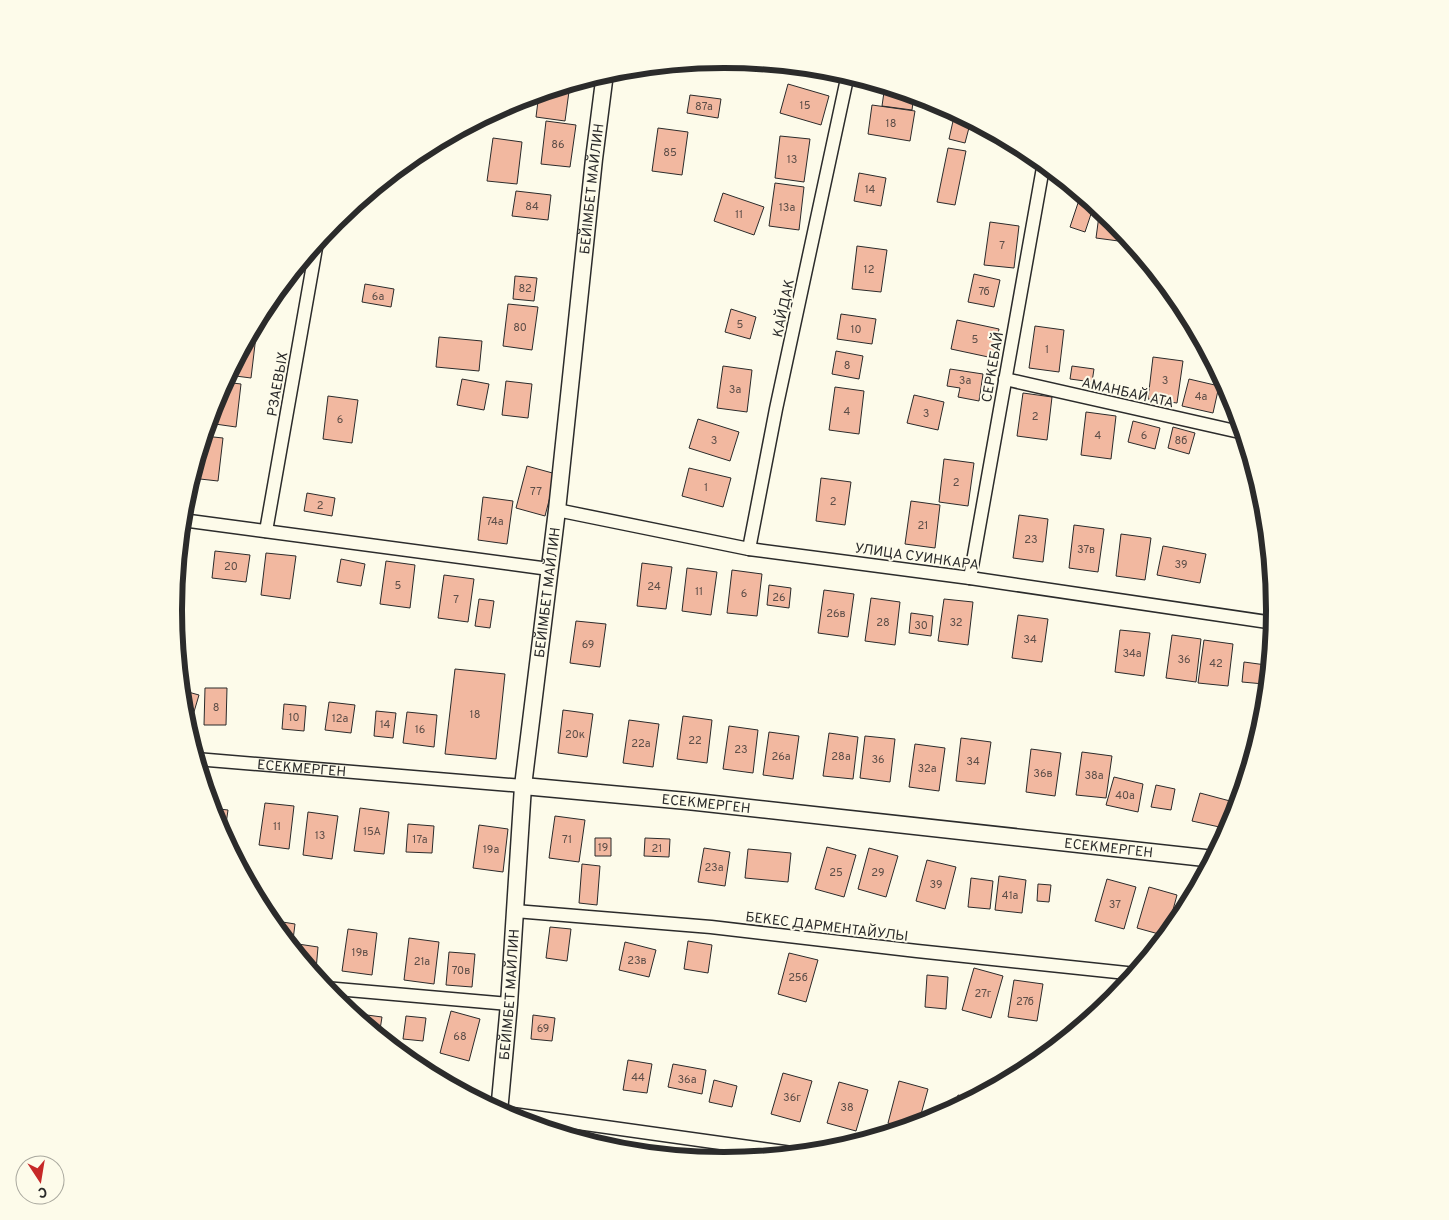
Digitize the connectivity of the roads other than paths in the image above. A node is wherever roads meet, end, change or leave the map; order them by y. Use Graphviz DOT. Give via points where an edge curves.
graph roads {
  1 [pos="604,81"];
  2 [pos="846,82"];
  3 [pos="1042,171"];
  4 [pos="315,255"];
  5 [pos="1005,378"];
  6 [pos="1236,431"];
  7 [pos="557,510"];
  8 [pos="190,521"];
  9 [pos="266,531"];
  10 [pos="748,549"];
  11 [pos="549,569"];
  12 [pos="970,578"];
  13 [pos="1267,622"];
  14 [pos="203,760"];
  15 [pos="523,786"];
  16 [pos="1207,858"];
  17 [pos="514,911"];
  18 [pos="1127,973"];
  19 [pos="336,989"];
  20 [pos="510,1004"];
  21 [pos="500,1104"];
  22 [pos="531,1116"];
  23 [pos="771,1150"];
  1 -- 7 [label="street, БЕЙІМБЕТ МАЙЛИН"];
  2 -- 10 [label="street, КАЙДАК"];
  3 -- 5 [label="street, СЕРКЕБАЙ"];
  4 -- 9 [label="street, РЗАЕВЫХ"];
  5 -- 6 [label="street, АМАНБАЙ АТА"];
  5 -- 12 [label="street, СЕРКЕБАЙ"];
  7 -- 10 [label="street, УЛИЦА СУИНКАРА"];
  7 -- 11 [label="street, БЕЙІМБЕТ МАЙЛИН"];
  8 -- 9 [label="street"];
  9 -- 11 [label="street"];
  10 -- 12 [label="street, УЛИЦА СУИНКАРА"];
  11 -- 15 [label="street, БЕЙІМБЕТ МАЙЛИН"];
  12 -- 13 [label="street, УЛИЦА СУИНКАРА"];
  14 -- 15 [label="street, EСЕКМЕРГЕН"];
  15 -- 16 [label="street, EСЕКМЕРГЕН"];
  15 -- 17 [label="street, БЕЙІМБЕТ МАЙЛИН"];
  17 -- 18 [label="street, БЕКЕС ДАРМЕНТАЙУЛЫ" via="711,927"];
  17 -- 20 [label="street, БЕЙІМБЕТ МАЙЛИН"];
  19 -- 20 [label="street"];
  20 -- 21 [label="street, БЕЙІМБЕТ МАЙЛИН"];
  22 -- 23 [label="street"];
}
